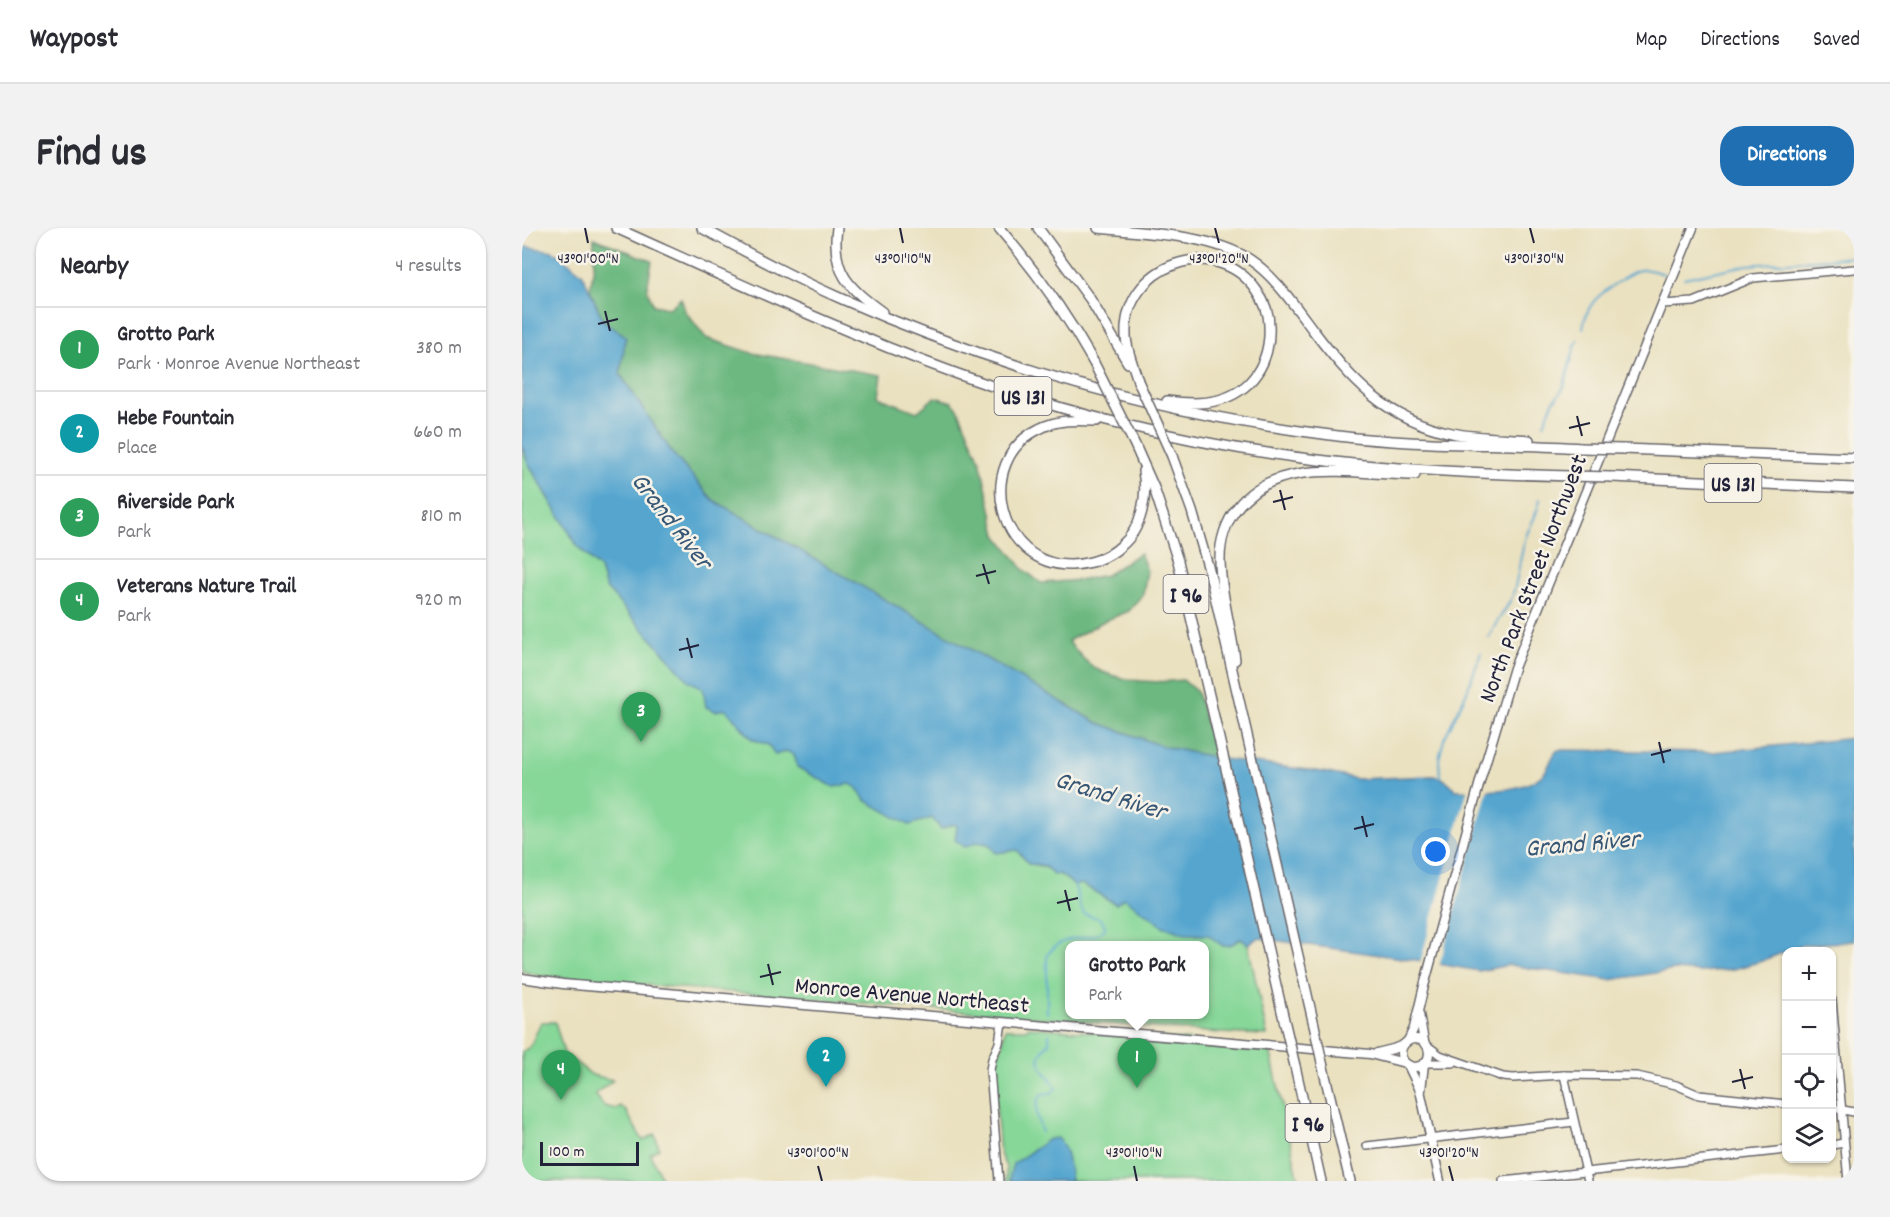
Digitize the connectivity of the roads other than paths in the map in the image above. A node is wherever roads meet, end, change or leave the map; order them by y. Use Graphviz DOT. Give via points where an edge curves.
graph roads {
  1 [pos="616,228"];
  2 [pos="702,228"];
  3 [pos="837,228"];
  4 [pos="999,228"];
  5 [pos="1038,228"];
  6 [pos="1098,228"];
  7 [pos="1693,228"];
  8 [pos="1854,268"];
  9 [pos="1662,304"];
  10 [pos="896,322"];
  11 [pos="1138,381"];
  12 [pos="1123,397"];
  13 [pos="1113,422"];
  14 [pos="1579,448"];
  15 [pos="1137,449"];
  16 [pos="1854,458"];
  17 [pos="1456,472"];
  18 [pos="1854,488"];
  19 [pos="1238,695"];
  20 [pos="522,978"];
  21 [pos="1832,1001"];
  22 [pos="1418,1011"];
  23 [pos="1002,1022"];
  24 [pos="1405,1043"];
  25 [pos="1426,1044"];
  26 [pos="1370,1054"];
  27 [pos="1458,1063"];
  28 [pos="1407,1064"];
  29 [pos="1425,1064"];
  30 [pos="1564,1075"];
  31 [pos="1420,1090"];
  32 [pos="1782,1104"];
  33 [pos="1836,1109"];
  34 [pos="1841,1110"];
  35 [pos="1854,1112"];
  36 [pos="1574,1122"];
  37 [pos="1430,1139"];
  38 [pos="1844,1143"];
  39 [pos="1836,1144"];
  40 [pos="1366,1146"];
  41 [pos="1782,1150"];
  42 [pos="1586,1172"];
  43 [pos="999,1181"];
  44 [pos="1321,1181"];
  45 [pos="1350,1181"];
  46 [pos="1440,1181"];
  47 [pos="1503,1181"];
  48 [pos="1588,1181"];
  49 [pos="1848,1181"];
  1 -- 13 [label="highway, US 131" via="877,344 997,388"];
  2 -- 10 [label="highway, US 131" via="774,267"];
  3 -- 10 [label="highway" via="837,257 843,275 859,296"];
  4 -- 15 [label="highway, I 96, bridge" via="1077,332"];
  5 -- 11 [label="highway, I 96" via="1090,298"];
  6 -- 14 [label="highway" via="1210,243 1248,259 1281,289 1346,373 1386,407 1410,419 1453,433"];
  7 -- 9 [label="main road, North Park Street Northwest"];
  8 -- 9 [label="street" via="1753,278 1694,302"];
  9 -- 22 [label="main road, North Park Street Northwest" via="1514,668"];
  10 -- 12 [label="highway, US 131" via="1039,373"];
  11 -- 12 [label="highway" via="1127,343 1127,322 1137,294 1153,276 1181,262 1204,260 1232,268 1253,286 1266,309 1269,341 1260,368 1243,389 1204,404"];
  11 -- 19 [label="highway, I 96, bridge" via="1192,511"];
  12 -- 14 [label="highway, US 131" via="1339,436"];
  13 -- 15 [label="highway" via="1060,421 1038,429 1010,456 1000,487 1001,507 1008,527 1022,545 1039,558 1061,565 1087,564 1120,548 1137,527 1144,499"];
  13 -- 17 [label="highway, US 131" via="1271,453"];
  14 -- 16 [label="highway, US 131, bridge"];
  15 -- 44 [label="highway, I 96, bridge" via="1178,561"];
  17 -- 18 [label="highway, US 131, bridge"];
  17 -- 19 [label="highway" via="1295,474 1263,485 1243,501 1225,531 1220,560"];
  19 -- 45 [label="highway, I 96, bridge"];
  20 -- 23 [label="main road, Monroe Avenue Northeast"];
  21 -- 34 [label="street"];
  22 -- 24 [label="main road, North Park Street Northwest"];
  22 -- 25 [label="main road"];
  23 -- 26 [label="main road, Monroe Avenue Northeast"];
  23 -- 43 [label="street" via="990,1070"];
  24 -- 25 [label="main road" via="1417,1039"];
  24 -- 26 [label="main road, Monroe Avenue Northeast"];
  24 -- 28 [label="main road" via="1401,1056"];
  25 -- 27 [label="street" via="1433,1052"];
  25 -- 29 [label="main road" via="1429,1055"];
  26 -- 28 [label="main road, Monroe Avenue Northeast"];
  27 -- 29 [label="street"];
  27 -- 30 [label="street" via="1503,1077"];
  28 -- 29 [label="main road"];
  28 -- 31 [label="main road"];
  29 -- 31 [label="main road"];
  30 -- 32 [label="street" via="1637,1076 1700,1095"];
  30 -- 36 [label="street"];
  31 -- 37 [label="main road"];
  33 -- 34 [label="street"];
  34 -- 35 [label="street"];
  34 -- 38 [label="street"];
  36 -- 37 [label="street"];
  36 -- 42 [label="street"];
  37 -- 40 [label="street"];
  37 -- 46 [label="main road"];
  38 -- 39 [label="street"];
  38 -- 49 [label="street"];
  41 -- 42 [label="street"];
  42 -- 47 [label="street"];
  42 -- 48 [label="street"];
}
